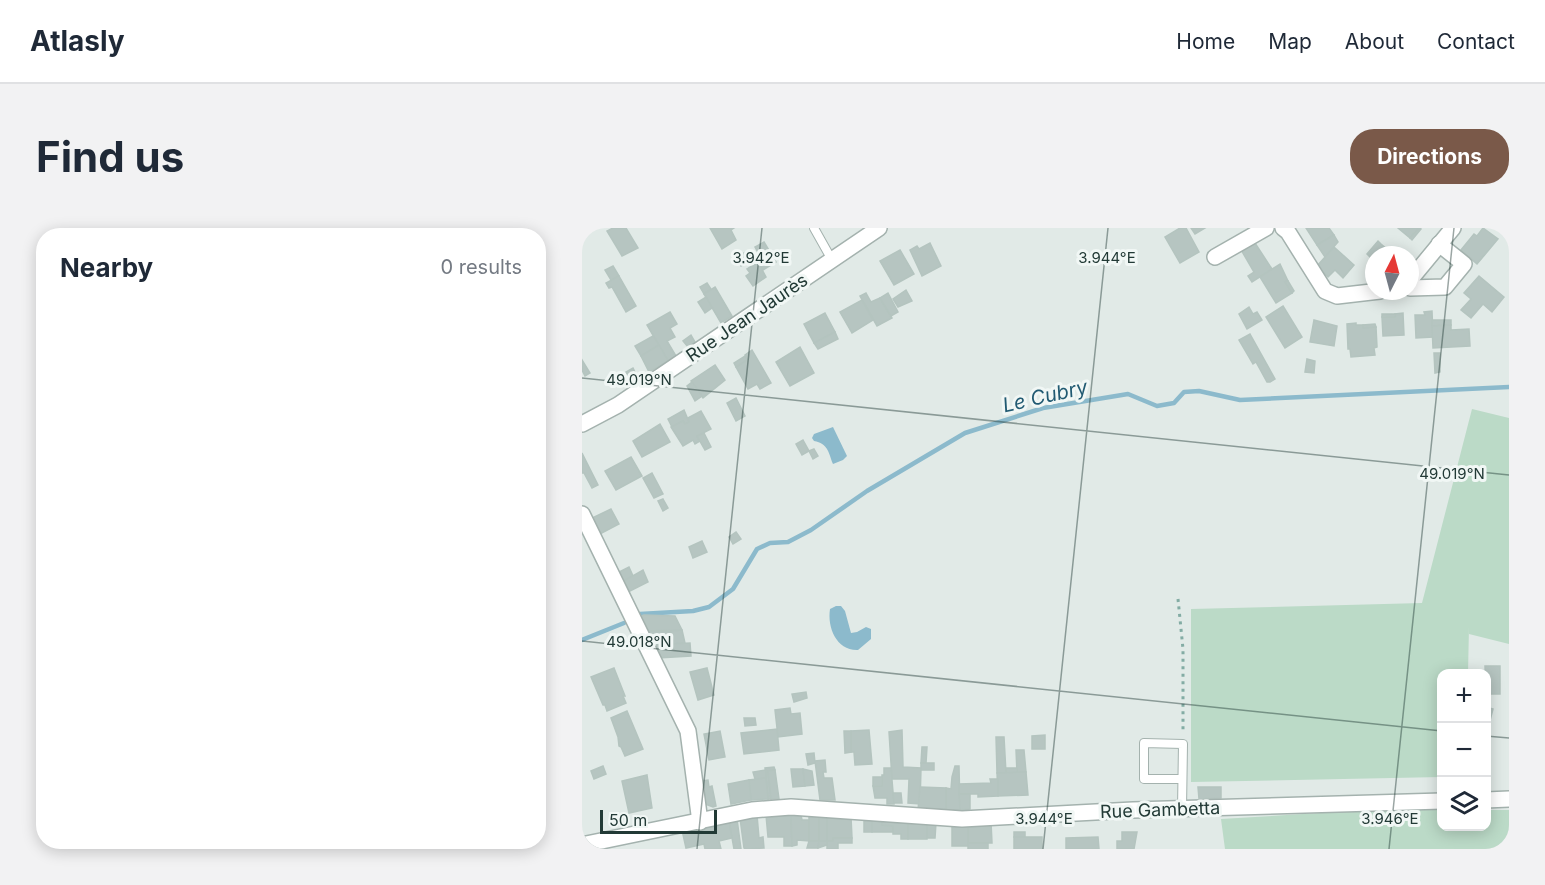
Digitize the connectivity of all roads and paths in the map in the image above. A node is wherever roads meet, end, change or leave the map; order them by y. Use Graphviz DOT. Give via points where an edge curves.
graph roads {
  1 [pos="814,228"];
  2 [pos="879,228"];
  3 [pos="1266,228"];
  4 [pos="1283,228"];
  5 [pos="1453,228"];
  6 [pos="1439,244"];
  7 [pos="1215,257"];
  8 [pos="832,260"];
  9 [pos="1419,269"];
  10 [pos="1419,288"];
  11 [pos="1365,293"];
  12 [pos="582,424"];
  13 [pos="582,514"];
  14 [pos="1178,599"];
  15 [pos="1183,744"];
  16 [pos="1182,779"];
  17 [pos="1509,799"];
  18 [pos="1491,800"];
  19 [pos="1437,801"];
  20 [pos="1182,809"];
  21 [pos="700,822"];
  22 [pos="582,845"];
  1 -- 8 [label="lane"];
  2 -- 8 [label="street, Rue Jean Jaurès"];
  3 -- 7 [label="street"];
  4 -- 11 [label="street" via="1325,291 1337,296"];
  5 -- 6 [label="street"];
  6 -- 9 [label="street"];
  6 -- 10 [label="street" via="1464,264 1445,287"];
  8 -- 12 [label="street, Rue Jean Jaurès" via="618,405"];
  13 -- 21 [label="street" via="688,731"];
  14 -- 15 [label="path" via="1183,649"];
  15 -- 16 [label="lane"];
  15 -- 16 [label="lane" via="1144,743 1144,779"];
  16 -- 20 [label="lane"];
  17 -- 18 [label="street"];
  19 -- 20 [label="street, Rue Gambetta"];
  20 -- 21 [label="street, Rue Gambetta" via="962,819 791,807 752,810"];
  21 -- 22 [label="street, Rue Gambetta"];
}
